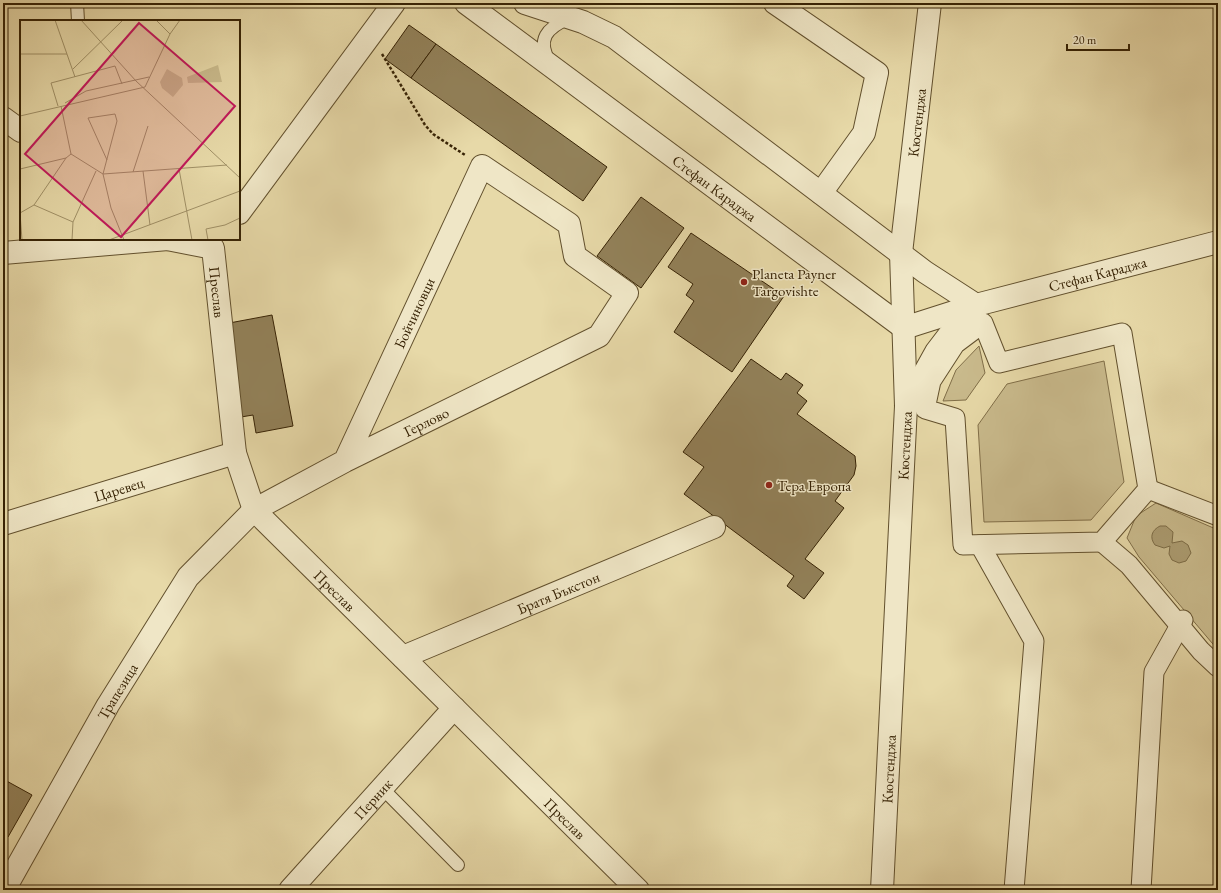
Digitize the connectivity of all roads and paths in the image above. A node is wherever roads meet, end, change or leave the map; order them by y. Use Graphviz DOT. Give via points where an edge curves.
graph roads {
  1 [pos="77,3"];
  2 [pos="394,3"];
  3 [pos="466,3"];
  4 [pos="525,3"];
  5 [pos="776,3"];
  6 [pos="930,3"];
  7 [pos="569,18"];
  8 [pos="78,20"];
  9 [pos="370,35"];
  10 [pos="553,69"];
  11 [pos="3,118"];
  12 [pos="20,130"];
  13 [pos="482,166"];
  14 [pos="821,193"];
  15 [pos="240,212"];
  16 [pos="156,240"];
  17 [pos="178,240"];
  18 [pos="1218,242"];
  19 [pos="216,244"];
  20 [pos="3,253"];
  21 [pos="901,253"];
  22 [pos="976,306"];
  23 [pos="904,328"];
  24 [pos="906,406"];
  25 [pos="235,453"];
  26 [pos="345,461"];
  27 [pos="1148,489"];
  28 [pos="254,510"];
  29 [pos="1218,516"];
  30 [pos="3,524"];
  31 [pos="714,527"];
  32 [pos="1102,542"];
  33 [pos="980,545"];
  34 [pos="1181,624"];
  35 [pos="403,657"];
  36 [pos="1218,667"];
  37 [pos="454,708"];
  38 [pos="382,788"];
  39 [pos="458,865"];
  40 [pos="9,886"];
  41 [pos="633,888"];
  42 [pos="290,890"];
  43 [pos="882,890"];
  44 [pos="1014,890"];
  45 [pos="1141,890"];
  1 -- 8 [label="lane"];
  2 -- 9 [label="street"];
  3 -- 10 [label="street, Стефан Караджа"];
  4 -- 7 [label="street"];
  5 -- 14 [label="street" via="877,72 864,133"];
  6 -- 21 [label="street, Кюстенджа"];
  7 -- 10 [label="lane" via="554,25 547,33 544,43 546,55"];
  7 -- 14 [label="street" via="614,36"];
  9 -- 13 [label="path" via="425,125 433,134"];
  9 -- 15 [label="street"];
  10 -- 23 [label="street, Стефан Караджа"];
  11 -- 12 [label="street"];
  13 -- 26 [label="street, Бойчиновци"];
  13 -- 26 [label="street, Герлово" via="569,224 575,256 627,293 599,336"];
  14 -- 21 [label="street"];
  16 -- 20 [label="street, Преслав"];
  17 -- 19 [label="street, Преслав"];
  18 -- 22 [label="street, Стефан Караджа"];
  19 -- 25 [label="street, Преслав"];
  21 -- 22 [label="street"];
  21 -- 23 [label="street, Кюстенджа"];
  22 -- 23 [label="street, Стефан Караджа"];
  22 -- 24 [label="street" via="948,335 936,352"];
  23 -- 24 [label="street, Кюстенджа"];
  24 -- 43 [label="street, Кюстенджа"];
  25 -- 28 [label="street, Преслав"];
  25 -- 30 [label="street, Царевец"];
  26 -- 28 [label="street, Герлово"];
  27 -- 29 [label="street"];
  27 -- 32 [label="street"];
  27 -- 33 [label="street" via="1122,333 999,363 983,323 955,344 930,381 926,409 955,418 963,545"];
  28 -- 35 [label="street, Преслав"];
  28 -- 40 [label="street, Трапезица" via="188,577 108,705"];
  31 -- 35 [label="street, Братя Бъкстон"];
  32 -- 33 [label="street"];
  32 -- 34 [label="street" via="1129,565"];
  33 -- 44 [label="street" via="1034,641"];
  34 -- 36 [label="street"];
  34 -- 45 [label="street" via="1154,672"];
  35 -- 37 [label="street, Преслав"];
  37 -- 38 [label="street, Перник"];
  37 -- 41 [label="street, Преслав"];
  38 -- 39 [label="lane"];
  38 -- 42 [label="street, Перник"];
}
